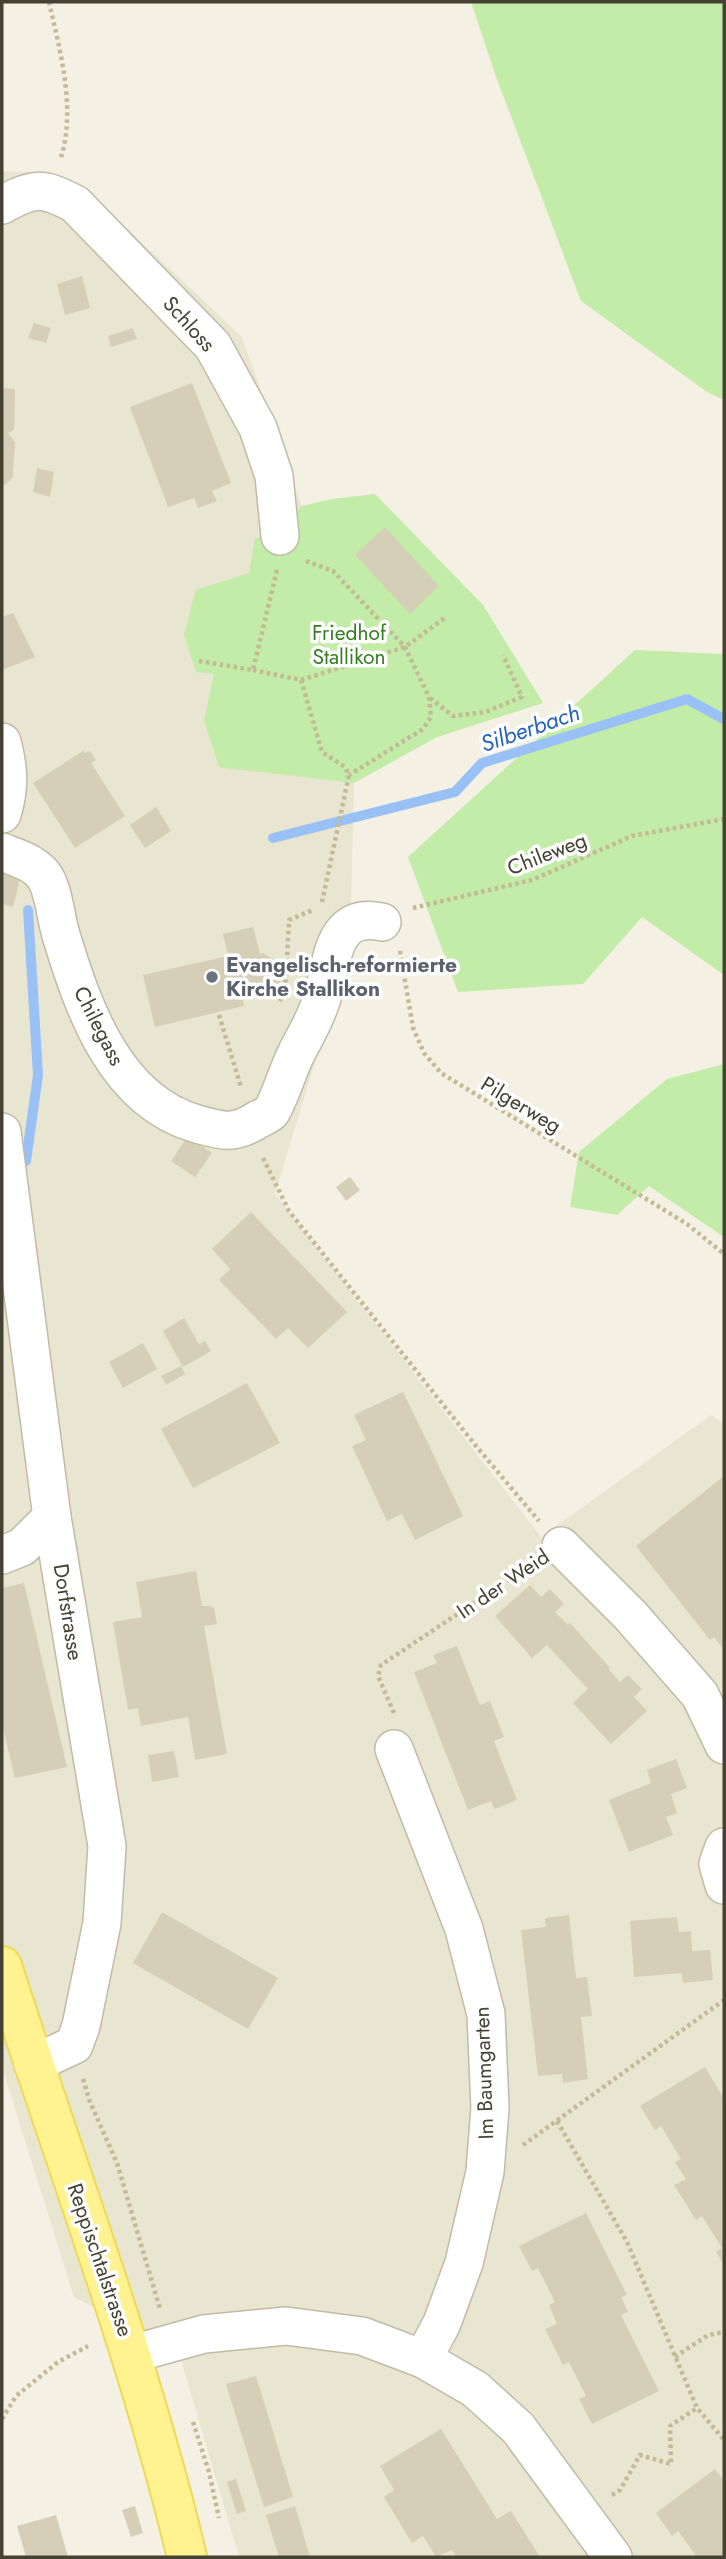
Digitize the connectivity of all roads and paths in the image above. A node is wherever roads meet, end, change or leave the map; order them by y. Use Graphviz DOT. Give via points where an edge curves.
graph roads {
  1 [pos="50,2"];
  2 [pos="49,191"];
  3 [pos="2,205"];
  4 [pos="284,553"];
  5 [pos="446,617"];
  6 [pos="405,647"];
  7 [pos="503,654"];
  8 [pos="198,661"];
  9 [pos="253,670"];
  10 [pos="301,680"];
  11 [pos="429,698"];
  12 [pos="2,743"];
  13 [pos="349,775"];
  14 [pos="2,814"];
  15 [pos="724,819"];
  16 [pos="2,852"];
  17 [pos="323,893"];
  18 [pos="322,902"];
  19 [pos="382,922"];
  20 [pos="284,1004"];
  21 [pos="219,1015"];
  22 [pos="248,1080"];
  23 [pos="240,1084"];
  24 [pos="248,1127"];
  25 [pos="2,1132"];
  26 [pos="724,1254"];
  27 [pos="52,1517"];
  28 [pos="561,1546"];
  29 [pos="2,1555"];
  30 [pos="724,1745"];
  31 [pos="394,1749"];
  32 [pos="724,1847"];
  33 [pos="724,1885"];
  34 [pos="2,1966"];
  35 [pos="724,2000"];
  36 [pos="33,2064"];
  37 [pos="557,2121"];
  38 [pos="485,2172"];
  39 [pos="724,2332"];
  40 [pos="128,2343"];
  41 [pos="675,2357"];
  42 [pos="423,2359"];
  43 [pos="697,2408"];
  44 [pos="2,2419"];
  45 [pos="724,2440"];
  46 [pos="610,2496"];
  47 [pos="187,2557"];
  48 [pos="613,2557"];
  1 -- 2 [label="path" via="66,94 64,148"];
  2 -- 3 [label="street" via="26,192"];
  2 -- 4 [label="street, Schloss" via="75,204 213,346 258,428 274,476"];
  4 -- 6 [label="path" via="333,571"];
  4 -- 9 [label="path"];
  5 -- 6 [label="path"];
  6 -- 10 [label="path"];
  6 -- 11 [label="path"];
  7 -- 11 [label="path" via="522,697 485,712 453,716"];
  8 -- 9 [label="path"];
  9 -- 10 [label="path"];
  10 -- 13 [label="path" via="322,752"];
  11 -- 13 [label="path" via="431,717 423,729"];
  12 -- 14 [label="street" via="8,764"];
  13 -- 17 [label="path"];
  15 -- 19 [label="path, Chileweg" via="632,836 532,880 403,910"];
  16 -- 24 [label="street, Chilegass" via="29,862 46,878 76,981 119,1070 152,1101 190,1122 227,1132"];
  18 -- 20 [label="path" via="289,920 286,979 278,995"];
  19 -- 24 [label="street" via="355,923 340,935 318,1012 271,1112"];
  19 -- 26 [label="path, Pilgerweg" via="400,950 414,1028 424,1053 441,1073 687,1224"];
  21 -- 23 [label="path"];
  22 -- 23 [label="path"];
  23 -- 24 [label="path"];
  24 -- 28 [label="path" via="289,1211"];
  25 -- 27 [label="street, Dorfstrasse"];
  27 -- 29 [label="street" via="22,1547"];
  27 -- 36 [label="street, Dorfstrasse" via="107,1846 102,1923 74,2045"];
  28 -- 30 [label="street, In der Weid" via="700,1695"];
  28 -- 31 [label="path, In der Weid" via="381,1665 378,1676 407,1744"];
  31 -- 38 [label="street, Im Baumgarten" via="464,1929 486,2014 490,2108"];
  32 -- 33 [label="street" via="718,1864"];
  34 -- 36 [label="main road, Reppischtalstrasse"];
  35 -- 37 [label="path"];
  36 -- 40 [label="main road, Reppischtalstrasse"];
  37 -- 38 [label="path"];
  37 -- 41 [label="path" via="627,2242"];
  38 -- 42 [label="street, Im Baumgarten" via="464,2263"];
  39 -- 41 [label="path" via="708,2335"];
  40 -- 42 [label="street" via="286,2326 362,2336"];
  40 -- 44 [label="path" via="94,2343 58,2362 16,2396"];
  40 -- 47 [label="main road, Reppischtalstrasse"];
  41 -- 43 [label="path"];
  42 -- 48 [label="street" via="475,2389 518,2428"];
  43 -- 45 [label="path"];
  43 -- 46 [label="path" via="670,2426 671,2464 640,2455 621,2490"];
}
